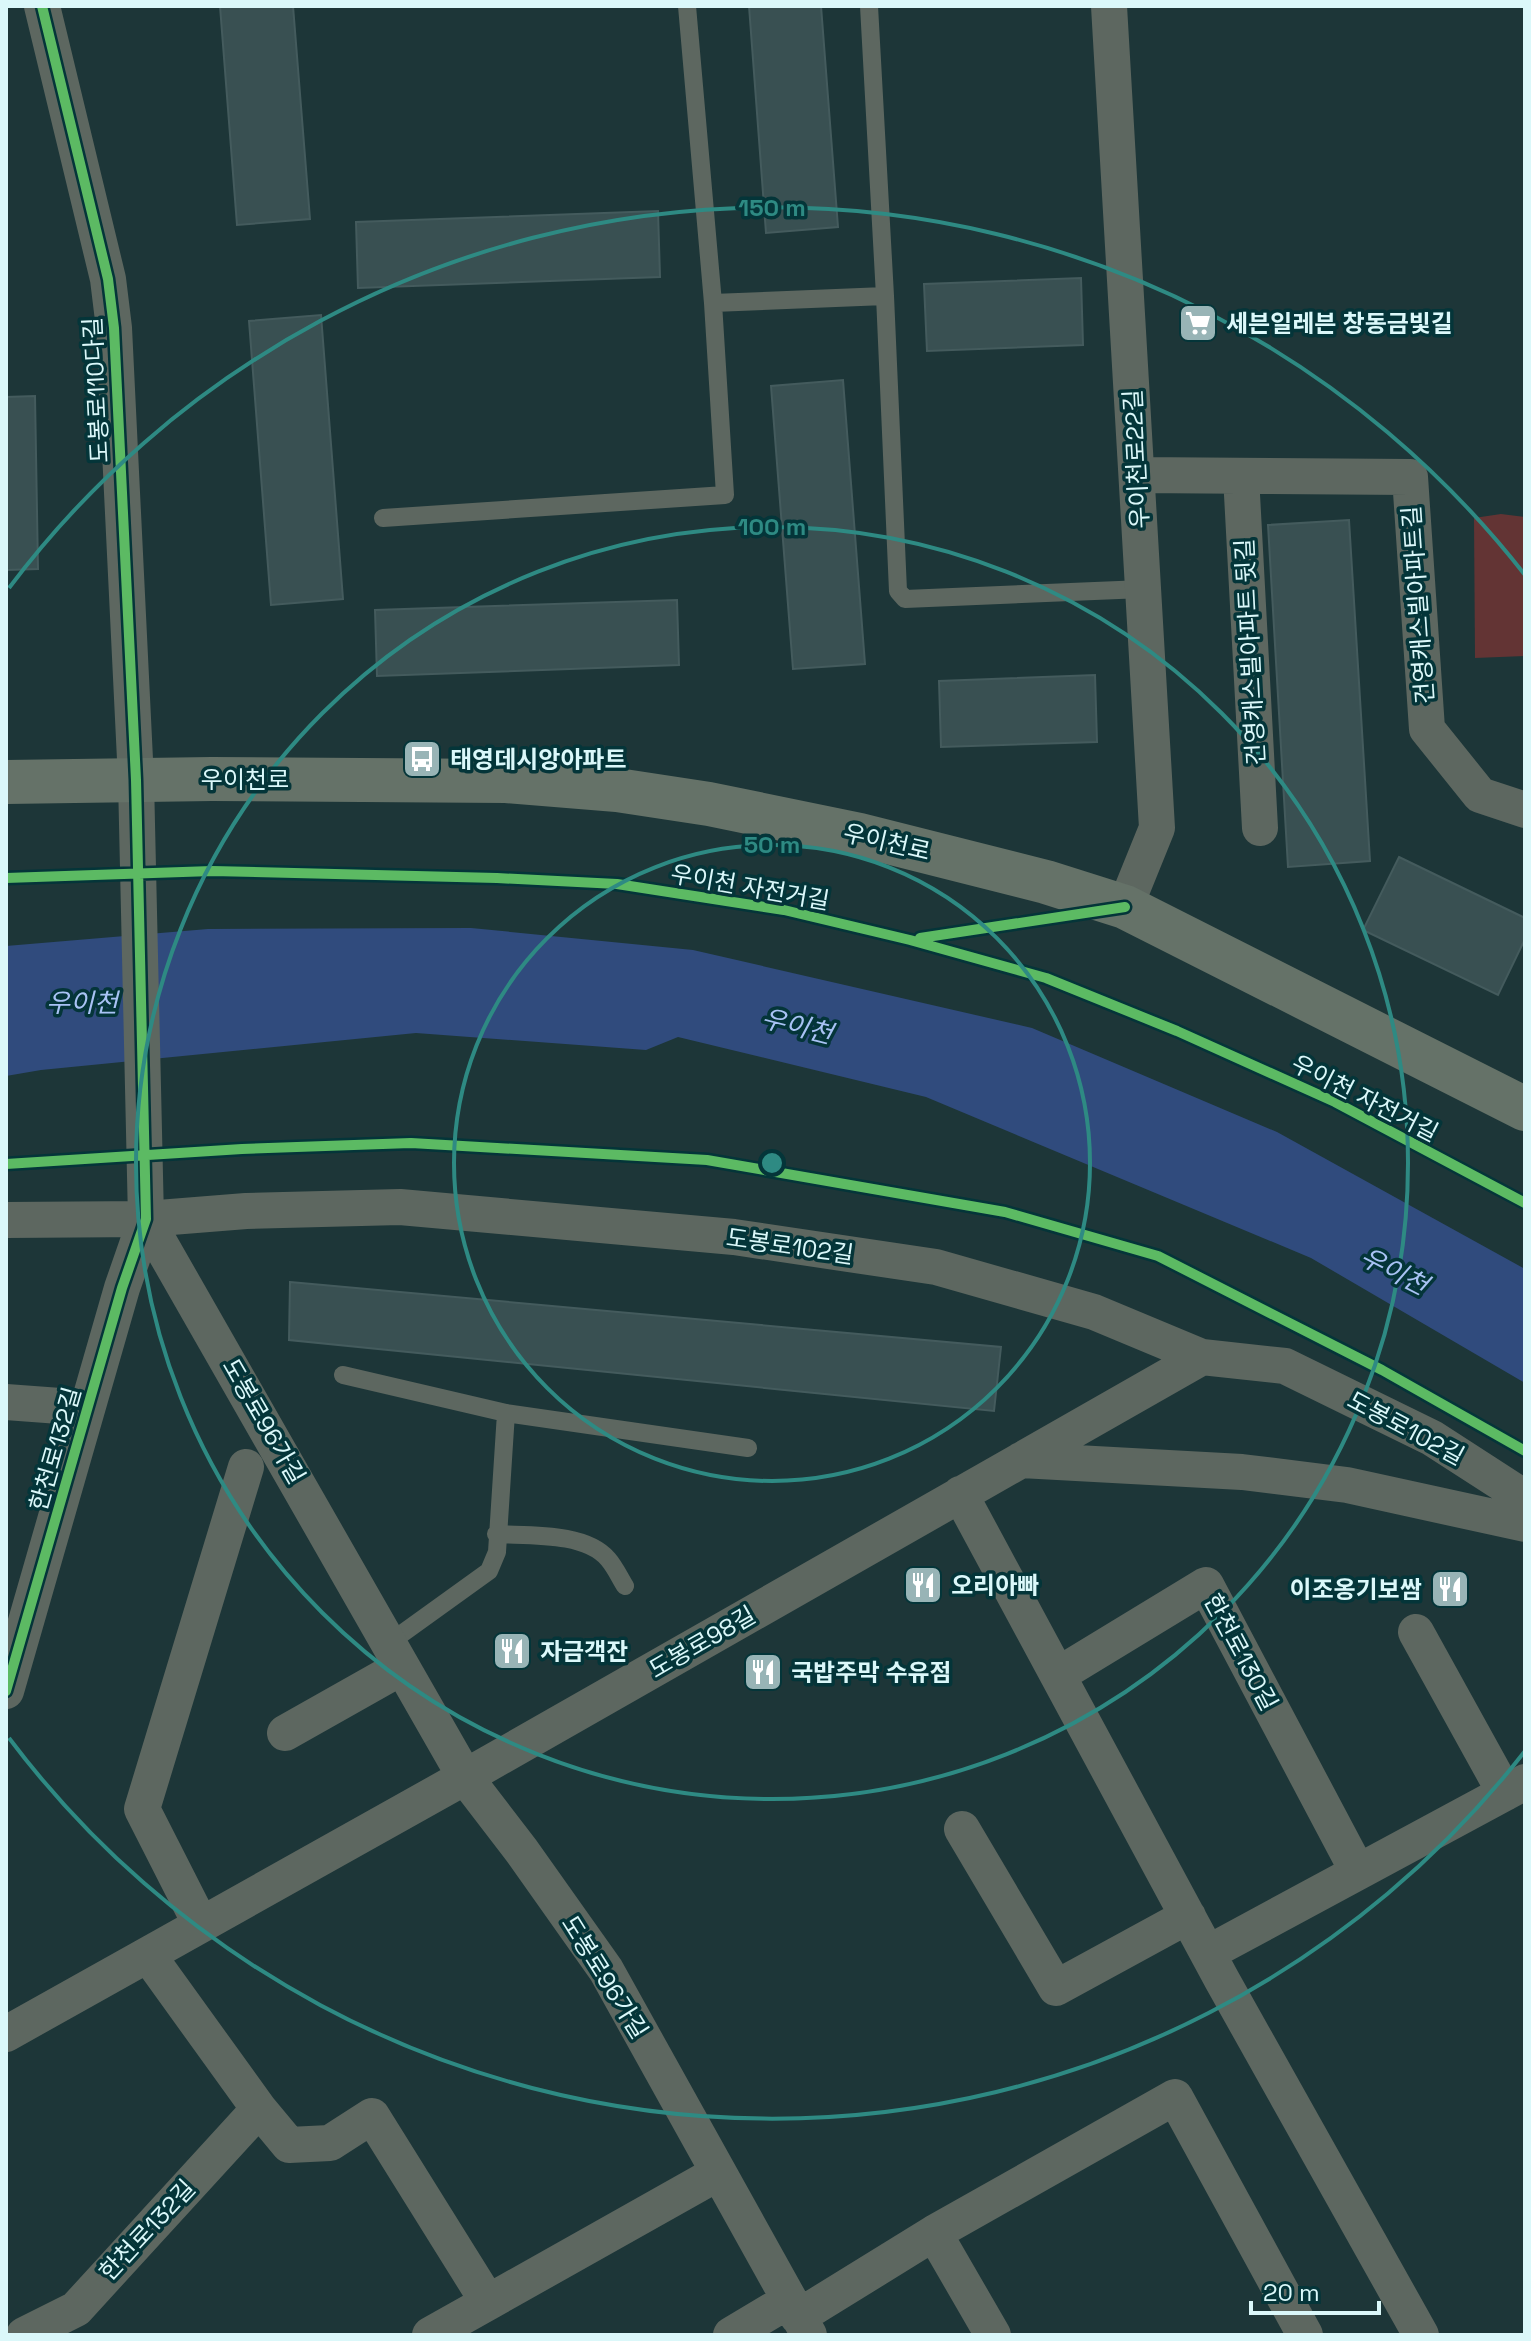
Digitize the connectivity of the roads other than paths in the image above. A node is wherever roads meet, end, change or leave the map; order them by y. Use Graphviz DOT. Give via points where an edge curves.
graph roads {
  1 [pos="42,6"];
  2 [pos="687,6"];
  3 [pos="869,6"];
  4 [pos="1109,6"];
  5 [pos="885,296"];
  6 [pos="713,303"];
  7 [pos="1137,475"];
  8 [pos="1241,476"];
  9 [pos="383,518"];
  10 [pos="1143,589"];
  11 [pos="136,780"];
  12 [pos="6,782"];
  13 [pos="1525,810"];
  14 [pos="1260,828"];
  15 [pos="1125,907"];
  16 [pos="1525,1109"];
  17 [pos="146,1207"];
  18 [pos="6,1220"];
  19 [pos="1202,1357"];
  20 [pos="343,1375"];
  21 [pos="6,1402"];
  22 [pos="87,1408"];
  23 [pos="506,1413"];
  24 [pos="748,1448"];
  25 [pos="1021,1460"];
  26 [pos="246,1467"];
  27 [pos="960,1494"];
  28 [pos="1525,1498"];
  29 [pos="1525,1524"];
  30 [pos="496,1534"];
  31 [pos="625,1586"];
  32 [pos="1416,1632"];
  33 [pos="396,1655"];
  34 [pos="1058,1675"];
  35 [pos="6,1691"];
  36 [pos="285,1733"];
  37 [pos="465,1777"];
  38 [pos="1515,1788"];
  39 [pos="962,1829"];
  40 [pos="1358,1872"];
  41 [pos="1188,1916"];
  42 [pos="201,1925"];
  43 [pos="1208,1953"];
  44 [pos="148,1955"];
  45 [pos="6,2034"];
  46 [pos="259,2109"];
  47 [pos="718,2173"];
  48 [pos="934,2233"];
  49 [pos="488,2302"];
  50 [pos="798,2318"];
  51 [pos="24,2335"];
  52 [pos="430,2335"];
  53 [pos="731,2335"];
  54 [pos="993,2335"];
  55 [pos="1305,2335"];
  56 [pos="1421,2335"];
  1 -- 11 [label="street, 도봉로110다길" via="108,279 114,328"];
  2 -- 6 [label="lane"];
  3 -- 5 [label="lane"];
  4 -- 7 [label="street, 우이천로22길"];
  5 -- 6 [label="lane"];
  5 -- 10 [label="lane" via="898,591 905,599"];
  6 -- 9 [label="lane" via="725,495"];
  7 -- 8 [label="street, 건영캐스빌아파트길"];
  7 -- 10 [label="street, 우이천로22길"];
  8 -- 13 [label="street, 건영캐스빌아파트길" via="1410,477 1427,729 1480,795"];
  8 -- 14 [label="street, 건영캐스빌아파트 뒷길"];
  10 -- 15 [label="street, 우이천로22길" via="1157,828"];
  11 -- 12 [label="street, 우이천로"];
  11 -- 15 [label="street, 우이천로" via="506,781 617,790 860,835"];
  11 -- 17 [label="street, 도봉로110다길"];
  15 -- 16 [label="street, 우이천로"];
  17 -- 18 [label="street, 도봉로102길"];
  17 -- 19 [label="street, 도봉로102길" via="400,1207 734,1237 936,1267 1094,1312"];
  17 -- 22 [label="street, 한천로132길"];
  17 -- 33 [label="street, 도봉로96가길"];
  19 -- 25 [label="street, 도봉로98길"];
  19 -- 28 [label="street, 도봉로102길" via="1285,1366 1432,1438"];
  20 -- 23 [label="lane"];
  21 -- 22 [label="street, 한천로132길"];
  22 -- 35 [label="street, 한천로132길"];
  23 -- 24 [label="lane"];
  23 -- 30 [label="lane"];
  25 -- 27 [label="street, 도봉로98길"];
  25 -- 29 [label="street" via="1242,1472 1347,1485"];
  26 -- 42 [label="street" via="142,1809"];
  27 -- 34 [label="street"];
  27 -- 37 [label="street, 도봉로98길"];
  30 -- 31 [label="lane" via="589,1545 607,1558"];
  30 -- 33 [label="lane" via="497,1552 489,1571"];
  32 -- 38 [label="street"];
  33 -- 36 [label="street"];
  33 -- 37 [label="street, 도봉로96가길"];
  34 -- 40 [label="street, 한천로130길" via="1206,1585"];
  34 -- 41 [label="street"];
  37 -- 42 [label="street, 도봉로98길"];
  37 -- 47 [label="street, 도봉로96가길" via="606,1970"];
  38 -- 40 [label="street"];
  39 -- 41 [label="street" via="1056,1988"];
  40 -- 43 [label="street"];
  41 -- 43 [label="street"];
  42 -- 44 [label="street, 도봉로98길"];
  43 -- 56 [label="street"];
  44 -- 45 [label="street, 도봉로98길"];
  44 -- 46 [label="street"];
  46 -- 49 [label="street" via="289,2145 330,2143 372,2116"];
  46 -- 51 [label="street, 한천로132길" via="76,2309"];
  47 -- 49 [label="street"];
  47 -- 50 [label="street, 도봉로96가길"];
  48 -- 50 [label="street"];
  48 -- 54 [label="street"];
  48 -- 55 [label="street" via="1175,2097"];
  49 -- 52 [label="street"];
  50 -- 53 [label="street"];
}
